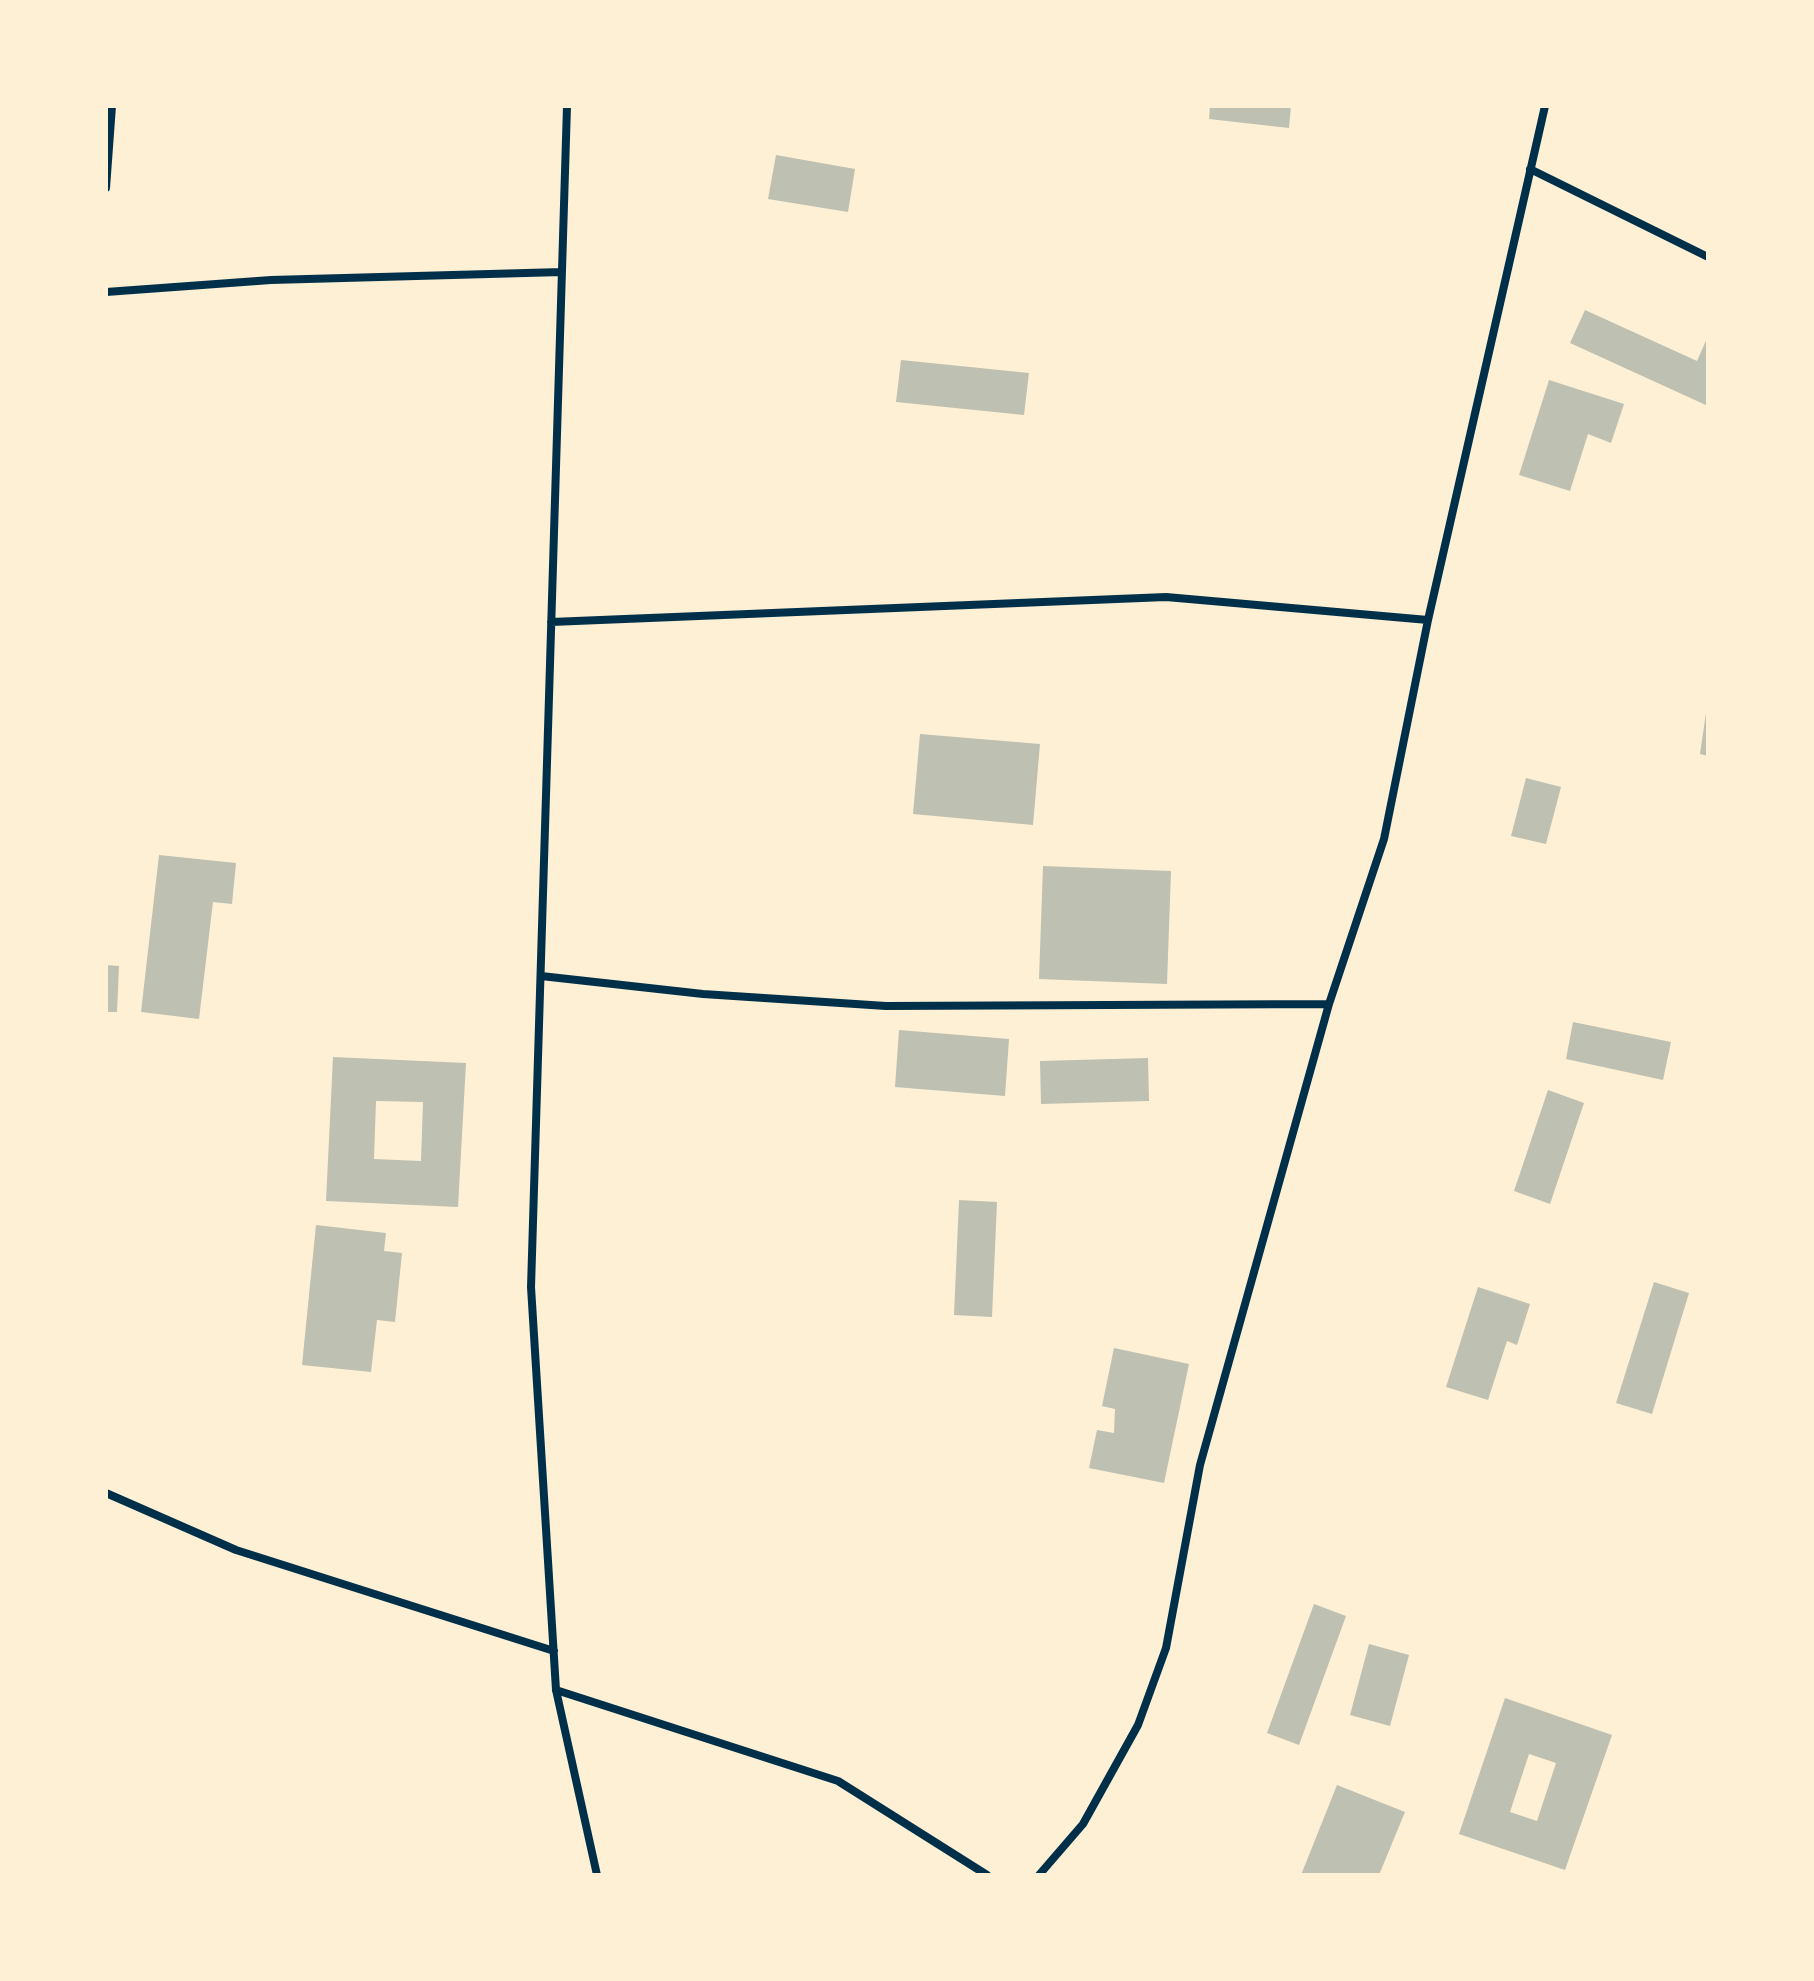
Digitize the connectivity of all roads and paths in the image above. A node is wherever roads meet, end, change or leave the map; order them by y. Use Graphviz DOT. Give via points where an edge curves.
graph roads {
  1 [pos="112,106"];
  2 [pos="567,106"];
  3 [pos="1545,106"];
  4 [pos="1530,169"];
  5 [pos="106,188"];
  6 [pos="1708,257"];
  7 [pos="562,272"];
  8 [pos="106,292"];
  9 [pos="1428,620"];
  10 [pos="551,622"];
  11 [pos="541,976"];
  12 [pos="1329,1004"];
  13 [pos="106,1493"];
  14 [pos="554,1651"];
  15 [pos="556,1690"];
  16 [pos="597,1875"];
  17 [pos="987,1875"];
  18 [pos="1039,1875"];
  1 -- 5 [label="street"];
  2 -- 7 [label="street"];
  3 -- 4 [label="street"];
  4 -- 6 [label="street"];
  4 -- 9 [label="street"];
  7 -- 8 [label="street" via="271,280"];
  7 -- 10 [label="street"];
  9 -- 10 [label="street" via="1166,597"];
  9 -- 12 [label="street" via="1384,839"];
  10 -- 11 [label="street"];
  11 -- 12 [label="street" via="886,1006"];
  11 -- 14 [label="street" via="531,1287"];
  12 -- 18 [label="street" via="1200,1465 1166,1648 1138,1725 1083,1824"];
  13 -- 14 [label="street" via="236,1550"];
  14 -- 15 [label="street"];
  15 -- 16 [label="street"];
  15 -- 17 [label="street" via="838,1781"];
}
